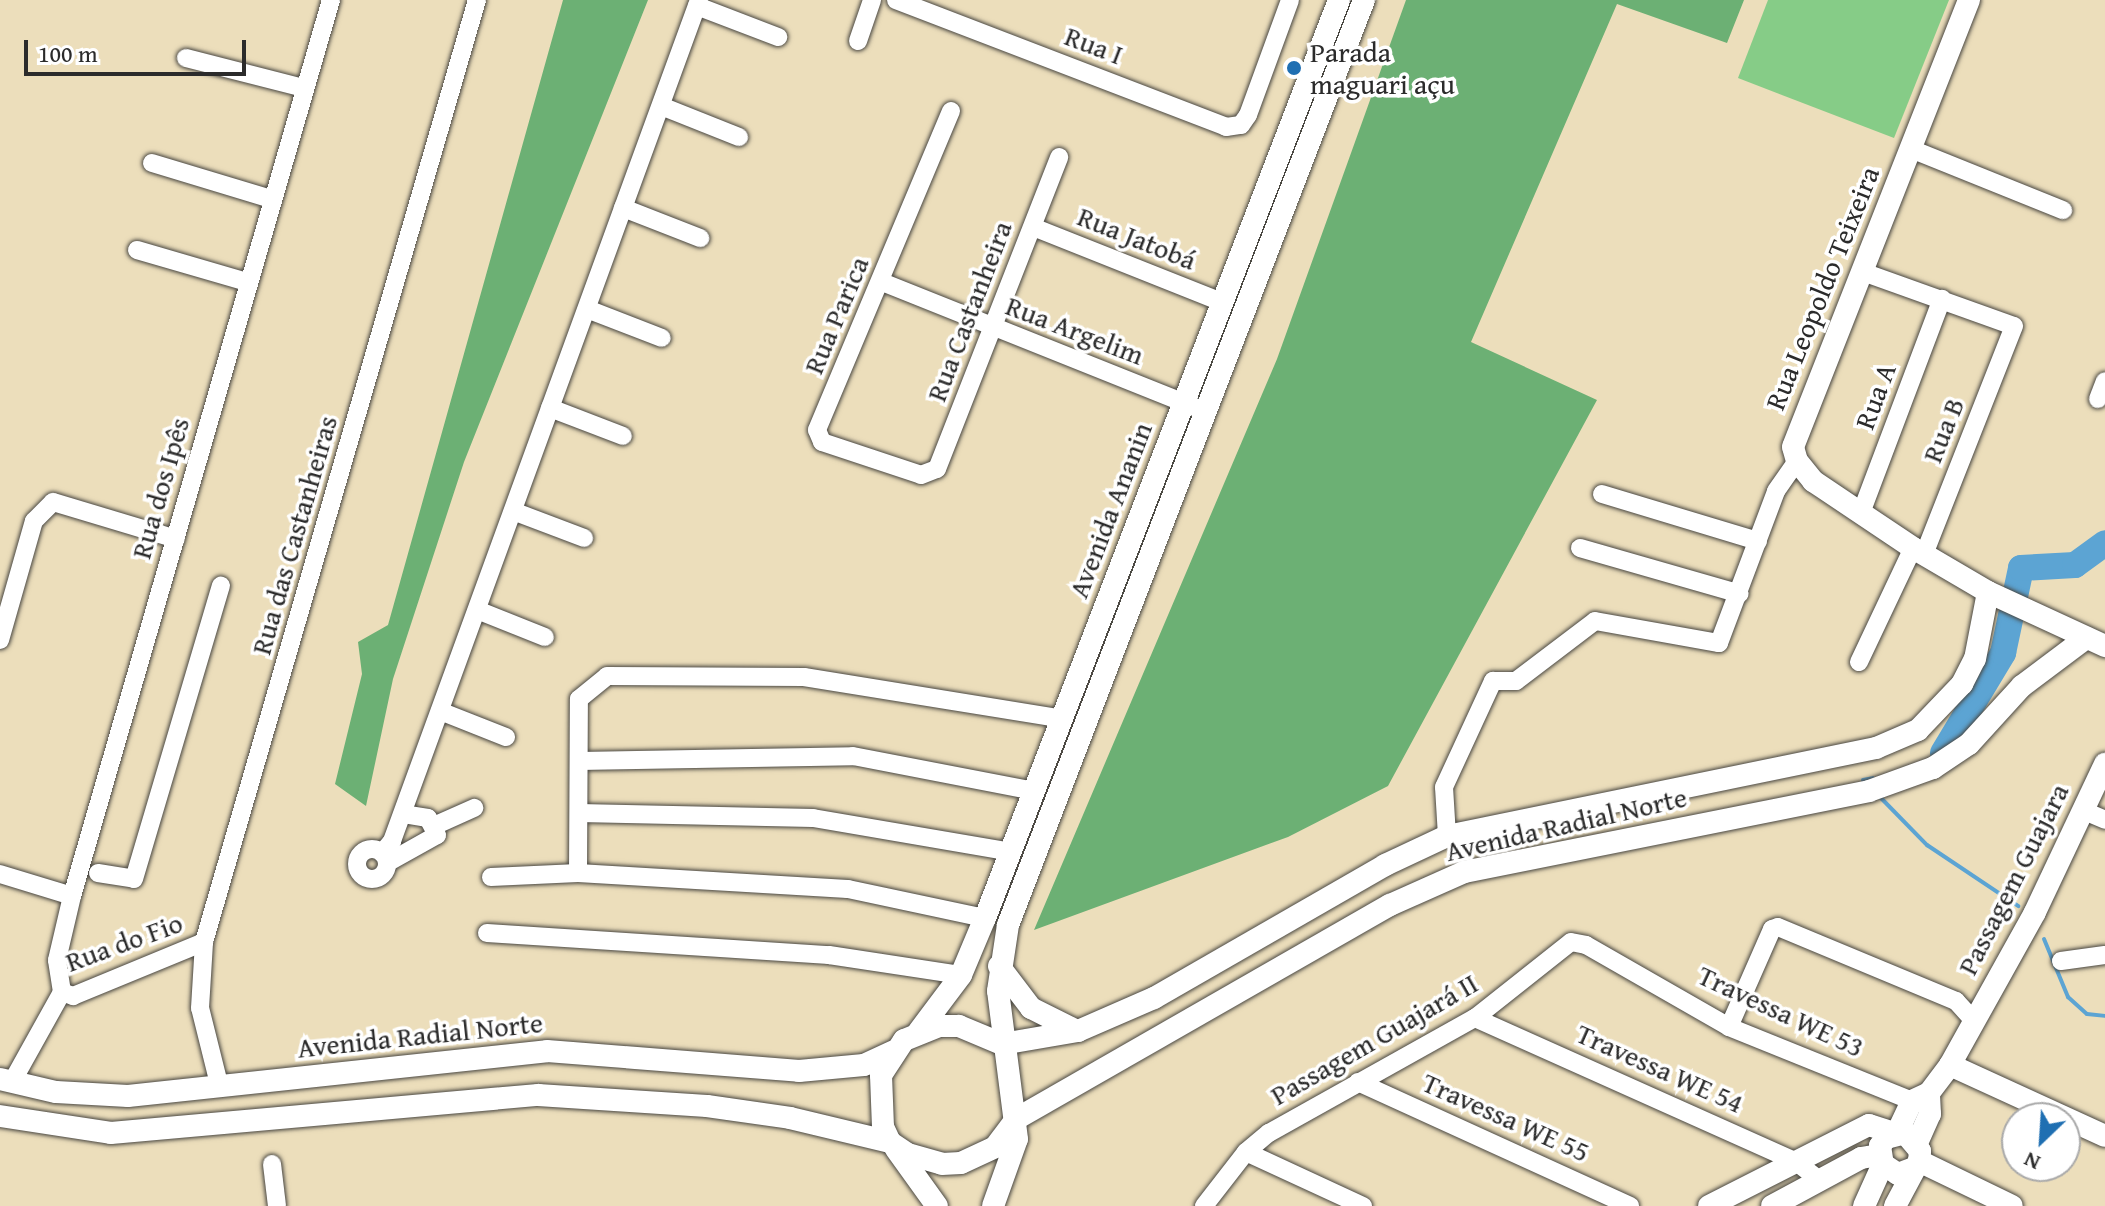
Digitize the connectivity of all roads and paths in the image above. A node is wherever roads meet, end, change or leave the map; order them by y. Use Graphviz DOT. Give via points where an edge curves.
graph roads {
  1 [pos="331,0"];
  2 [pos="477,0"];
  3 [pos="872,0"];
  4 [pos="896,0"];
  5 [pos="1290,0"];
  6 [pos="1339,0"];
  7 [pos="1364,0"];
  8 [pos="1969,0"];
  9 [pos="698,3"];
  10 [pos="778,37"];
  11 [pos="858,41"];
  12 [pos="186,58"];
  13 [pos="304,88"];
  14 [pos="661,106"];
  15 [pos="951,111"];
  16 [pos="739,137"];
  17 [pos="1911,149"];
  18 [pos="1059,157"];
  19 [pos="152,163"];
  20 [pos="271,199"];
  21 [pos="623,208"];
  22 [pos="2063,210"];
  23 [pos="1033,227"];
  24 [pos="700,238"];
  25 [pos="137,250"];
  26 [pos="1863,272"];
  27 [pos="247,282"];
  28 [pos="882,282"];
  29 [pos="1942,299"];
  30 [pos="1221,302"];
  31 [pos="587,309"];
  32 [pos="993,328"];
  33 [pos="662,338"];
  34 [pos="2105,381"];
  35 [pos="2098,399"];
  36 [pos="1194,406"];
  37 [pos="550,408"];
  38 [pos="623,436"];
  39 [pos="1797,461"];
  40 [pos="921,475"];
  41 [pos="1602,494"];
  42 [pos="513,511"];
  43 [pos="1861,513"];
  44 [pos="584,538"];
  45 [pos="176,539"];
  46 [pos="1758,541"];
  47 [pos="1580,548"];
  48 [pos="1918,551"];
  49 [pos="221,586"];
  50 [pos="1740,594"];
  51 [pos="1994,594"];
  52 [pos="477,610"];
  53 [pos="545,637"];
  54 [pos="0,640"];
  55 [pos="2095,642"];
  56 [pos="2105,660"];
  57 [pos="1859,662"];
  58 [pos="440,711"];
  59 [pos="1062,719"];
  60 [pos="506,737"];
  61 [pos="579,761"];
  62 [pos="2105,764"];
  63 [pos="1034,791"];
  64 [pos="474,808"];
  65 [pos="2082,810"];
  66 [pos="579,813"];
  67 [pos="402,814"];
  68 [pos="2105,820"];
  69 [pos="436,825"];
  70 [pos="1447,836"];
  71 [pos="1011,852"];
  72 [pos="98,873"];
  73 [pos="578,873"];
  74 [pos="0,874"];
  75 [pos="491,877"];
  76 [pos="72,896"];
  77 [pos="985,918"];
  78 [pos="487,933"];
  79 [pos="204,942"];
  80 [pos="1586,945"];
  81 [pos="2105,955"];
  82 [pos="2061,961"];
  83 [pos="999,966"];
  84 [pos="961,975"];
  85 [pos="62,992"];
  86 [pos="1475,1018"];
  87 [pos="1974,1021"];
  88 [pos="1729,1027"];
  89 [pos="919,1031"];
  90 [pos="1078,1031"];
  91 [pos="1004,1050"];
  92 [pos="892,1052"];
  93 [pos="1950,1065"];
  94 [pos="6,1081"];
  95 [pos="1358,1082"];
  96 [pos="220,1088"];
  97 [pos="1920,1097"];
  98 [pos="1015,1110"];
  99 [pos="0,1116"];
  100 [pos="887,1134"];
  101 [pos="2105,1136"];
  102 [pos="1908,1147"];
  103 [pos="1246,1152"];
  104 [pos="1881,1160"];
  105 [pos="1795,1161"];
  106 [pos="272,1164"];
  107 [pos="1818,1179"];
  108 [pos="277,1206"];
  109 [pos="937,1206"];
  110 [pos="993,1206"];
  111 [pos="1204,1206"];
  112 [pos="1363,1206"];
  113 [pos="1630,1206"];
  114 [pos="1709,1206"];
  115 [pos="1772,1206"];
  116 [pos="1864,1206"];
  117 [pos="1895,1206"];
  118 [pos="2012,1206"];
  1 -- 13 [label="street, Rua dos Ipês"];
  2 -- 79 [label="street, Rua das Castanheiras"];
  3 -- 11 [label="street"];
  4 -- 5 [label="street, Rua I" via="1226,127 1241,125 1248,115"];
  6 -- 30 [label="main road, Avenida Ananin"];
  7 -- 36 [label="main road, Avenida Ananin"];
  8 -- 17 [label="main road, Rua Leopoldo Teixeira"];
  9 -- 10 [label="street"];
  9 -- 14 [label="street"];
  12 -- 13 [label="street"];
  13 -- 20 [label="street, Rua dos Ipês"];
  14 -- 16 [label="street"];
  14 -- 21 [label="street"];
  15 -- 28 [label="street, Rua Parica"];
  17 -- 22 [label="street"];
  17 -- 26 [label="main road, Rua Leopoldo Teixeira"];
  18 -- 23 [label="street, Rua Castanheira"];
  19 -- 20 [label="street"];
  20 -- 27 [label="street, Rua dos Ipês"];
  21 -- 24 [label="street"];
  21 -- 31 [label="street"];
  23 -- 30 [label="street, Rua Jatobá"];
  23 -- 32 [label="street, Rua Castanheira"];
  25 -- 27 [label="street"];
  26 -- 29 [label="street"];
  26 -- 39 [label="main road, Rua Leopoldo Teixeira" via="1795,433"];
  27 -- 45 [label="street, Rua dos Ipês"];
  28 -- 32 [label="street, Rua Argelim"];
  28 -- 40 [label="street, Rua Parica" via="818,437"];
  29 -- 43 [label="street, Rua A"];
  29 -- 48 [label="street, Rua B" via="2014,326"];
  30 -- 36 [label="main road, Avenida Ananin"];
  31 -- 33 [label="street"];
  31 -- 37 [label="street"];
  32 -- 36 [label="street, Rua Argelim"];
  32 -- 40 [label="street, Rua Castanheira" via="937,469"];
  34 -- 35 [label="street"];
  36 -- 59 [label="main road, Avenida Ananin"];
  36 -- 83 [label="main road, Avenida Ananin" via="1008,925"];
  37 -- 38 [label="street"];
  37 -- 42 [label="street"];
  39 -- 43 [label="main road" via="1813,481"];
  39 -- 46 [label="street" via="1776,491"];
  41 -- 46 [label="street"];
  42 -- 44 [label="street"];
  42 -- 52 [label="street"];
  43 -- 48 [label="main road"];
  45 -- 54 [label="street" via="53,502 34,521"];
  45 -- 76 [label="street, Rua dos Ipês"];
  46 -- 50 [label="street"];
  47 -- 50 [label="street"];
  48 -- 51 [label="main road"];
  48 -- 57 [label="street, Rua B"];
  49 -- 72 [label="street" via="134,879"];
  50 -- 70 [label="street" via="1719,643 1595,621 1516,681 1493,681 1444,787"];
  51 -- 55 [label="main road"];
  51 -- 70 [label="main road, Avenida Radial Norte" via="1962,684 1918,730 1876,748"];
  52 -- 53 [label="street"];
  52 -- 58 [label="street"];
  55 -- 56 [label="main road"];
  55 -- 98 [label="main road, Avenida Radial Norte" via="2022,686 1959,751 1898,782 1464,872 1390,905"];
  58 -- 60 [label="street"];
  58 -- 67 [label="street"];
  59 -- 61 [label="street" via="804,677 607,676 579,699"];
  59 -- 63 [label="main road, Avenida Ananin"];
  61 -- 63 [label="street" via="853,756"];
  61 -- 66 [label="street"];
  62 -- 65 [label="main road, Passagem Guajara"];
  63 -- 71 [label="main road, Avenida Ananin"];
  64 -- 69 [label="street"];
  65 -- 68 [label="street"];
  65 -- 87 [label="main road, Passagem Guajara" via="2035,912"];
  66 -- 71 [label="street" via="813,818"];
  66 -- 73 [label="street"];
  67 -- 69 [label="street" via="428,818"];
  67 -- 69 [label="street" via="385,858 432,842"];
  70 -- 90 [label="main road, Avenida Radial Norte" via="1385,865 1154,998"];
  71 -- 77 [label="main road, Avenida Ananin"];
  73 -- 75 [label="street"];
  73 -- 77 [label="street" via="848,889"];
  74 -- 76 [label="street"];
  76 -- 85 [label="street, Rua dos Ipês" via="57,960"];
  77 -- 84 [label="main road, Avenida Ananin"];
  78 -- 84 [label="street" via="829,955"];
  79 -- 85 [label="street, Rua do Fio" via="73,996"];
  79 -- 96 [label="street, Rua das Castanheiras" via="200,1008"];
  80 -- 86 [label="street, Passagem Guajará II" via="1571,942 1555,950"];
  80 -- 88 [label="street, Travessa WE 53"];
  81 -- 82 [label="street"];
  83 -- 90 [label="main road" via="1031,1008"];
  83 -- 91 [label="main road, Avenida Ananin"];
  84 -- 89 [label="main road, Avenida Ananin"];
  85 -- 94 [label="street"];
  86 -- 95 [label="street, Passagem Guajará II"];
  86 -- 105 [label="street, Travessa WE 54"];
  87 -- 88 [label="street" via="1956,1001 1938,992 1772,929"];
  87 -- 93 [label="main road, Passagem Guajara"];
  88 -- 97 [label="street, Travessa WE 53"];
  89 -- 91 [label="main road" via="959,1026"];
  89 -- 92 [label="main road"];
  90 -- 91 [label="main road, Avenida Radial Norte"];
  91 -- 98 [label="main road"];
  92 -- 96 [label="main road, Avenida Radial Norte" via="864,1065 799,1071 547,1051 367,1067"];
  92 -- 100 [label="main road" via="881,1075"];
  93 -- 97 [label="main road, Passagem Guajara"];
  93 -- 101 [label="main road"];
  94 -- 96 [label="main road, Avenida Radial Norte" via="101,1096"];
  95 -- 103 [label="street, Passagem Guajará II"];
  95 -- 113 [label="street, Travessa WE 55"];
  97 -- 102 [label="main road" via="1930,1114"];
  98 -- 100 [label="main road" via="995,1147 961,1163 924,1161"];
  98 -- 110 [label="main road" via="1017,1139"];
  99 -- 100 [label="main road" via="111,1133 538,1095 707,1106"];
  100 -- 109 [label="main road"];
  102 -- 104 [label="main road" via="1880,1146"];
  102 -- 104 [label="main road" via="1898,1174"];
  102 -- 105 [label="main road" via="1869,1125"];
  102 -- 117 [label="main road"];
  102 -- 118 [label="main road"];
  103 -- 111 [label="street, Passagem Guajará II"];
  103 -- 112 [label="street"];
  104 -- 107 [label="main road" via="1861,1158"];
  104 -- 116 [label="main road"];
  105 -- 107 [label="street, Travessa WE 54"];
  105 -- 114 [label="main road"];
  106 -- 108 [label="street"];
  107 -- 115 [label="main road"];
}
